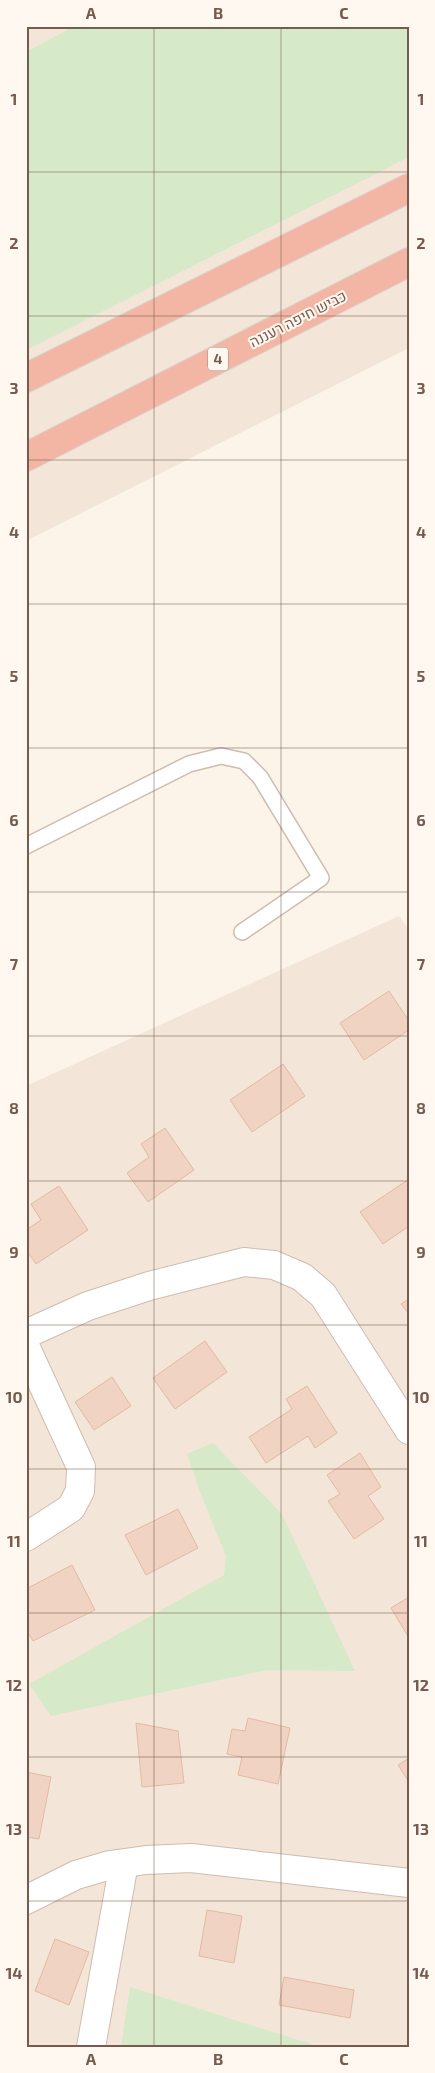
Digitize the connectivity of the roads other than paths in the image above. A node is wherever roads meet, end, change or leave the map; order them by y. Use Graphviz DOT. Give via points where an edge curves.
graph roads {
  1 [pos="409,188"];
  2 [pos="409,262"];
  3 [pos="26,378"];
  4 [pos="26,457"];
  5 [pos="26,846"];
  6 [pos="242,932"];
  7 [pos="26,1334"];
  8 [pos="26,1348"];
  9 [pos="409,1430"];
  10 [pos="26,1537"];
  11 [pos="124,1863"];
  12 [pos="409,1883"];
  13 [pos="26,1900"];
  14 [pos="91,2047"];
  1 -- 3 [label="highway"];
  2 -- 4 [label="highway, כביש חיפה רעננה / 4"];
  5 -- 6 [label="lane" via="189,764 221,756 244,761 260,777 321,878"];
  7 -- 9 [label="street" via="88,1306 150,1286 244,1262 274,1266 302,1277 323,1295"];
  8 -- 10 [label="street" via="81,1466 80,1491 71,1508"];
  11 -- 12 [label="street" via="191,1858"];
  11 -- 13 [label="street" via="76,1875"];
  11 -- 14 [label="street"];
}
